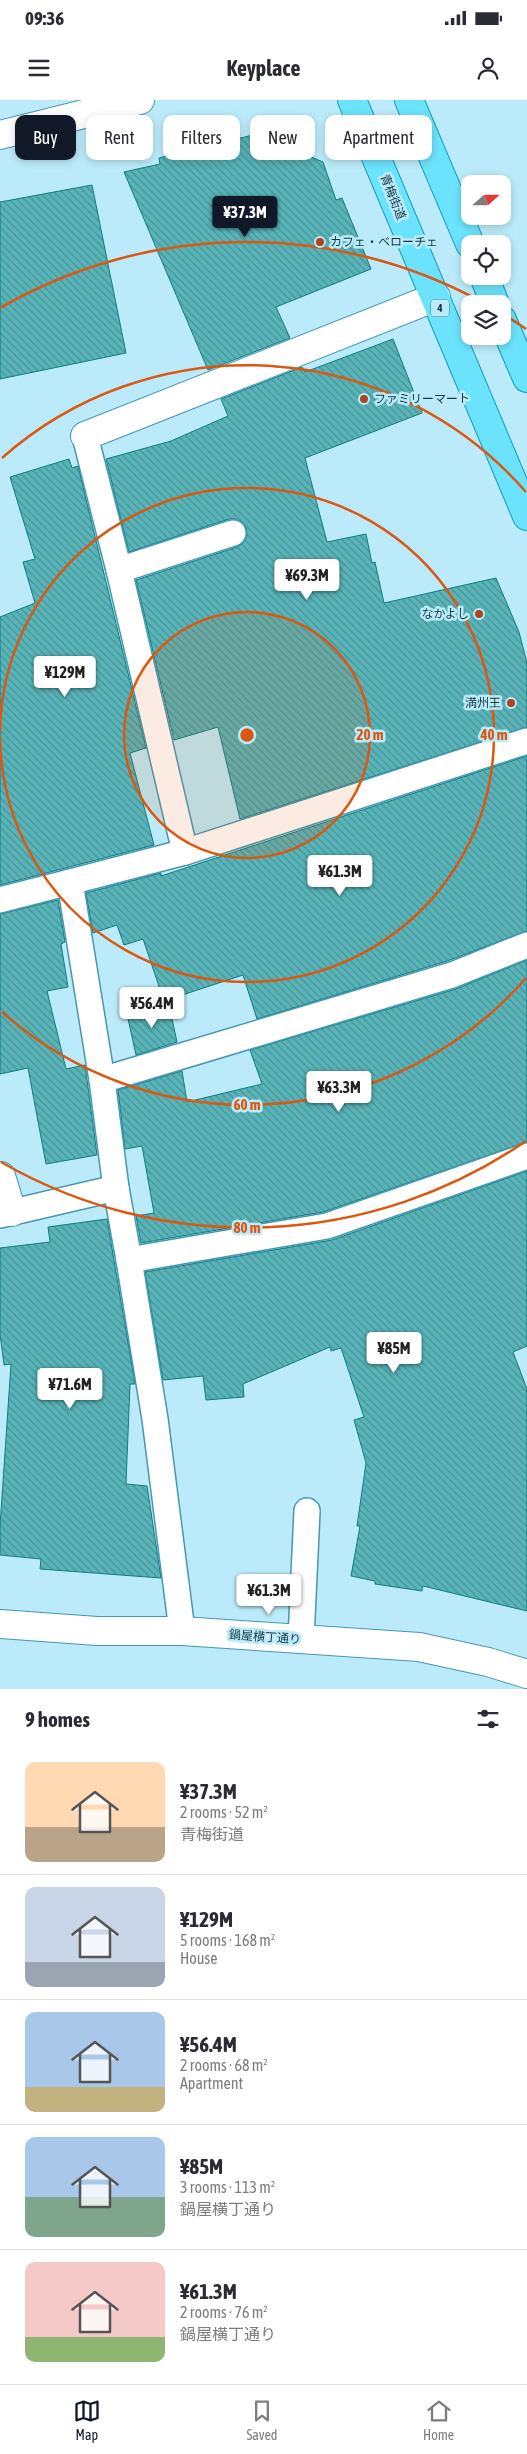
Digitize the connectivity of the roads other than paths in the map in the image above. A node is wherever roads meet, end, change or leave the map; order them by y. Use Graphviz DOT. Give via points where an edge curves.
graph roads {
  1 [pos="140,100"];
  2 [pos="352,100"];
  3 [pos="409,100"];
  4 [pos="0,135"];
  5 [pos="466,235"];
  6 [pos="436,297"];
  7 [pos="511,341"];
  8 [pos="527,378"];
  9 [pos="85,436"];
  10 [pos="527,516"];
  11 [pos="234,533"];
  12 [pos="119,570"];
  13 [pos="527,741"];
  14 [pos="185,852"];
  15 [pos="70,882"];
  16 [pos="0,900"];
  17 [pos="527,945"];
  18 [pos="102,1080"];
  19 [pos="527,1156"];
  20 [pos="1,1176"];
  21 [pos="116,1188"];
  22 [pos="6,1214"];
  23 [pos="129,1260"];
  24 [pos="307,1512"];
  25 [pos="0,1624"];
  26 [pos="182,1631"];
  27 [pos="300,1639"];
  28 [pos="527,1674"];
  1 -- 4 [label="street"];
  2 -- 6 [label="main road, 青梅街道 / 4"];
  3 -- 5 [label="main road"];
  6 -- 9 [label="street"];
  6 -- 10 [label="main road, 青梅街道 / 4"];
  7 -- 8 [label="main road"];
  9 -- 12 [label="lane"];
  11 -- 12 [label="lane"];
  12 -- 14 [label="lane"];
  13 -- 14 [label="lane"];
  14 -- 15 [label="lane"];
  15 -- 16 [label="lane"];
  15 -- 18 [label="lane"];
  17 -- 18 [label="lane" via="452,975"];
  18 -- 21 [label="lane"];
  19 -- 23 [label="lane" via="327,1226"];
  20 -- 22 [label="street"];
  21 -- 22 [label="lane"];
  21 -- 23 [label="lane"];
  23 -- 26 [label="lane" via="155,1419"];
  24 -- 27 [label="lane"];
  25 -- 26 [label="street, 鍋屋横丁通り" via="97,1631"];
  26 -- 27 [label="street, 鍋屋横丁通り"];
  27 -- 28 [label="street, 鍋屋横丁通り" via="419,1647"];
}
